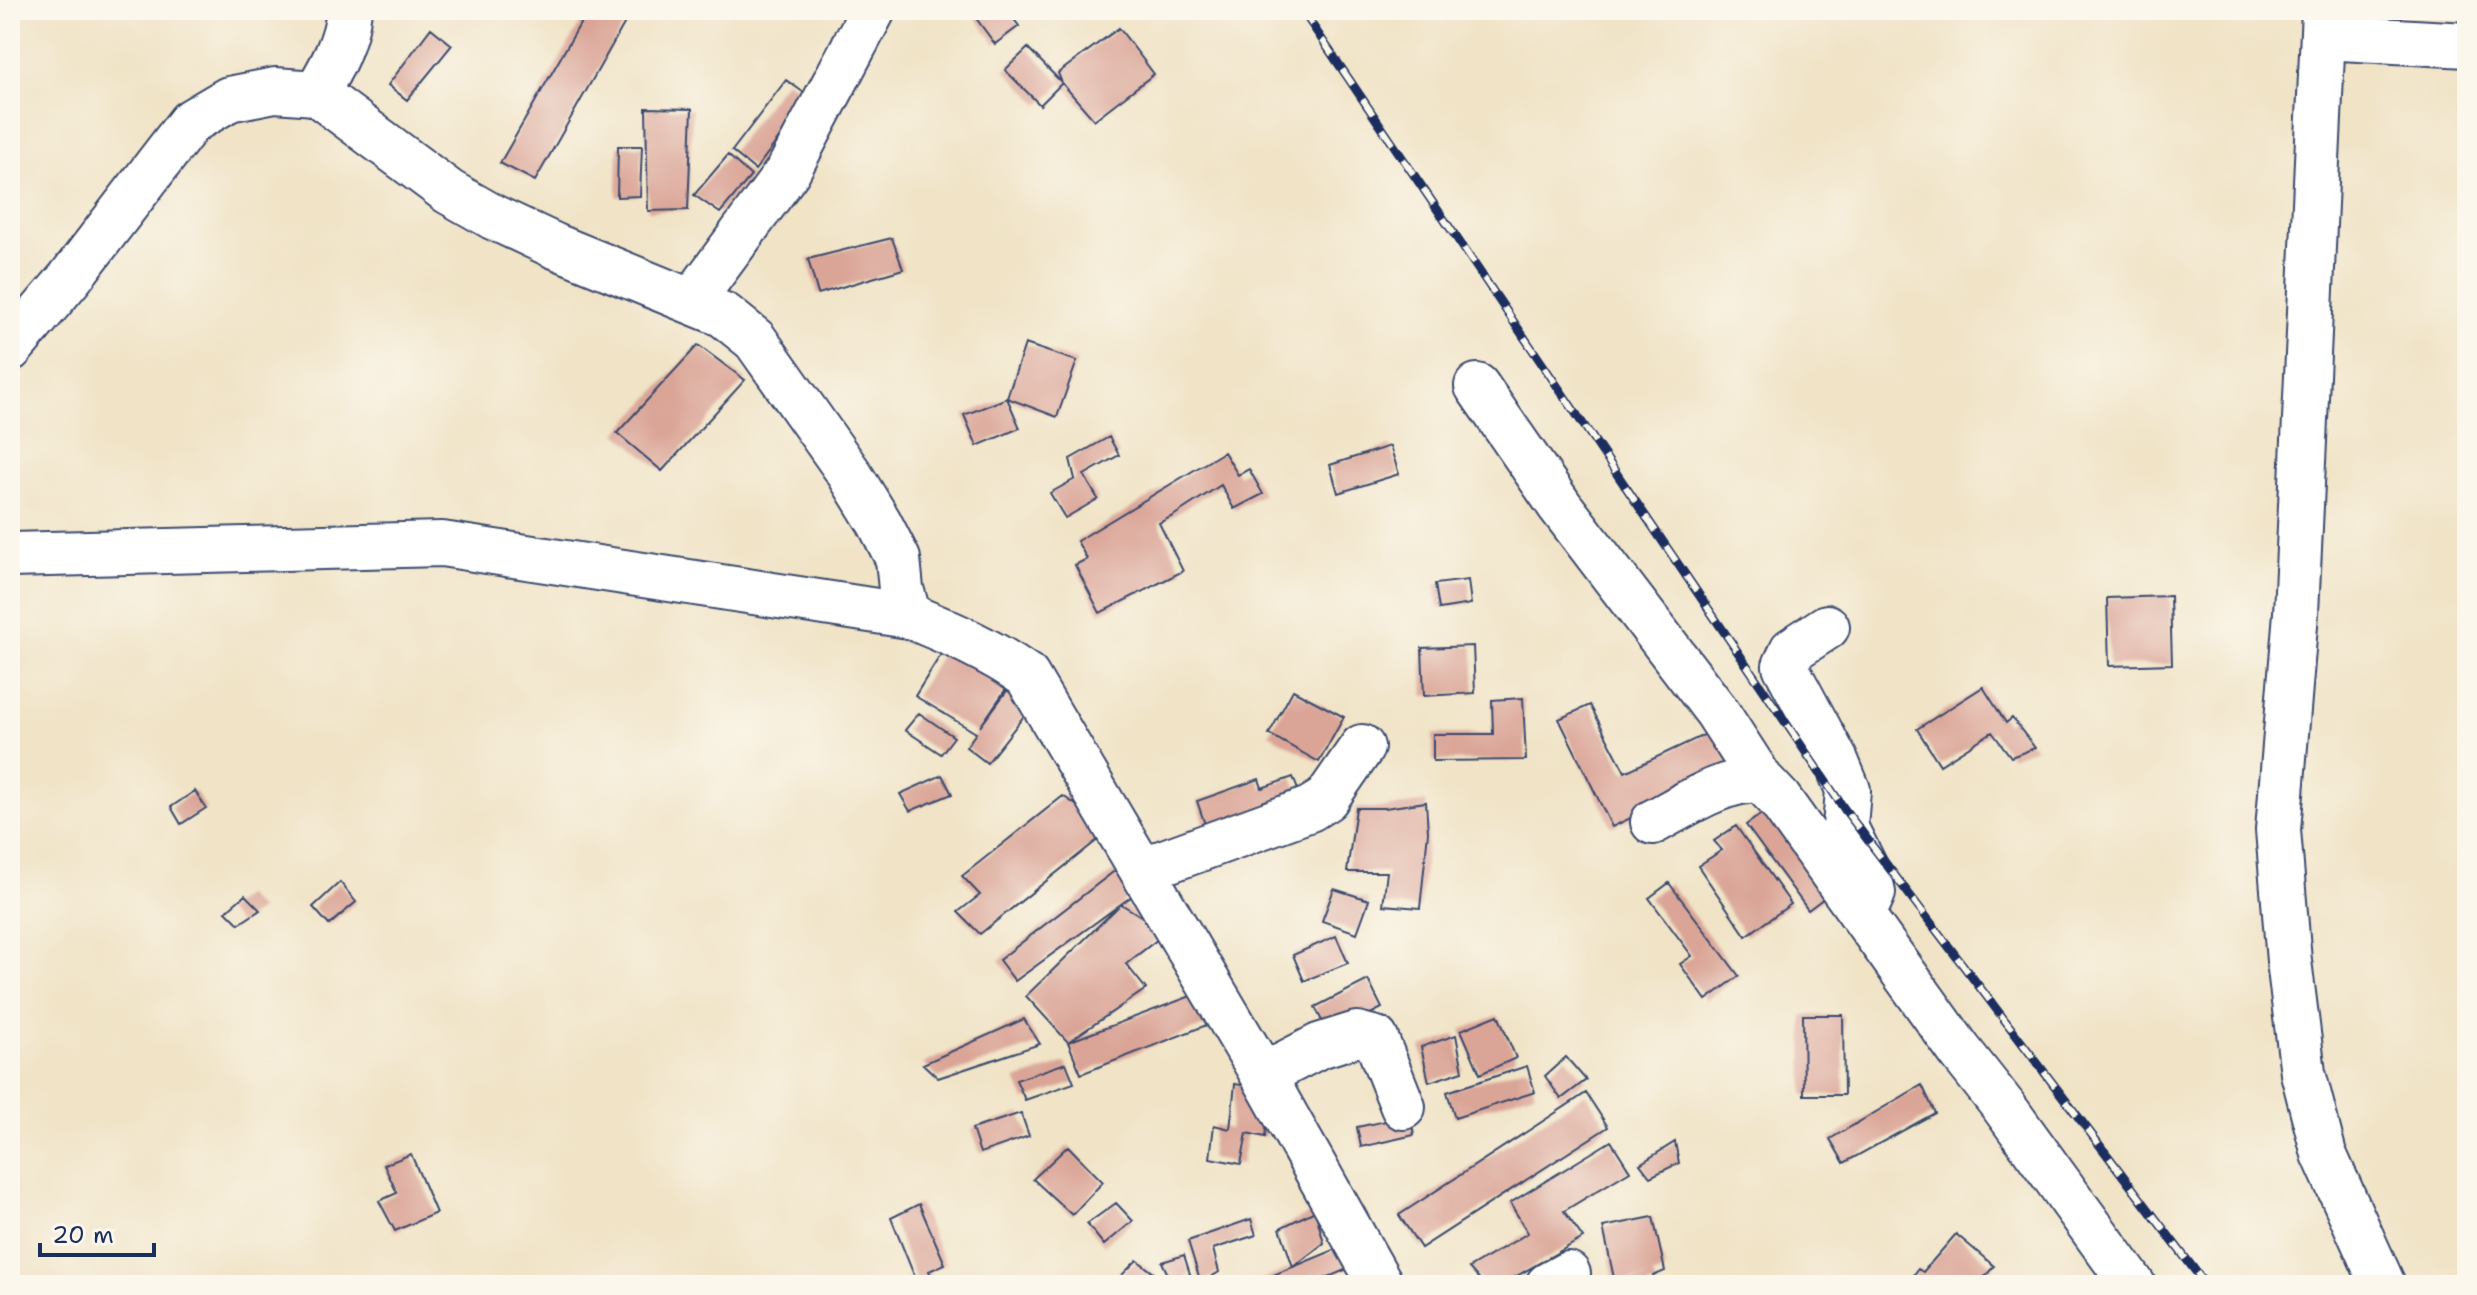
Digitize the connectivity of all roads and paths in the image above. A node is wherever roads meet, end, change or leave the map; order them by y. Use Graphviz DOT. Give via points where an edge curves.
graph roads {
  1 [pos="349,10"];
  2 [pos="873,10"];
  3 [pos="2324,23"];
  4 [pos="2467,45"];
  5 [pos="316,93"];
  6 [pos="692,301"];
  7 [pos="10,349"];
  8 [pos="1477,386"];
  9 [pos="10,555"];
  10 [pos="909,616"];
  11 [pos="1827,627"];
  12 [pos="1362,747"];
  13 [pos="1761,780"];
  14 [pos="1653,822"];
  15 [pos="1142,870"];
  16 [pos="1863,915"];
  17 [pos="1263,1075"];
  18 [pos="1403,1107"];
  19 [pos="1381,1285"];
  20 [pos="2133,1285"];
  21 [pos="2383,1285"];
  1 -- 5 [label="street" via="335,62"];
  2 -- 6 [label="street" via="788,171"];
  3 -- 4 [label="street"];
  3 -- 21 [label="street" via="2296,613 2278,830 2303,1073 2324,1154"];
  5 -- 6 [label="street" via="449,192 493,217"];
  5 -- 7 [label="street" via="275,90 229,99 190,122"];
  6 -- 10 [label="street" via="724,315 755,340 806,410 898,559"];
  8 -- 13 [label="street" via="1560,506 1717,712"];
  9 -- 10 [label="street" via="442,544"];
  10 -- 15 [label="street" via="979,646 1027,676"];
  11 -- 16 [label="street" via="1792,650 1785,666 1848,790 1845,827 1873,893"];
  12 -- 15 [label="street" via="1326,799 1310,809"];
  13 -- 14 [label="street" via="1741,780 1711,791"];
  13 -- 16 [label="street"];
  15 -- 17 [label="street"];
  16 -- 20 [label="street"];
  17 -- 18 [label="street" via="1319,1046 1357,1034 1376,1039"];
  17 -- 19 [label="street"];
}
